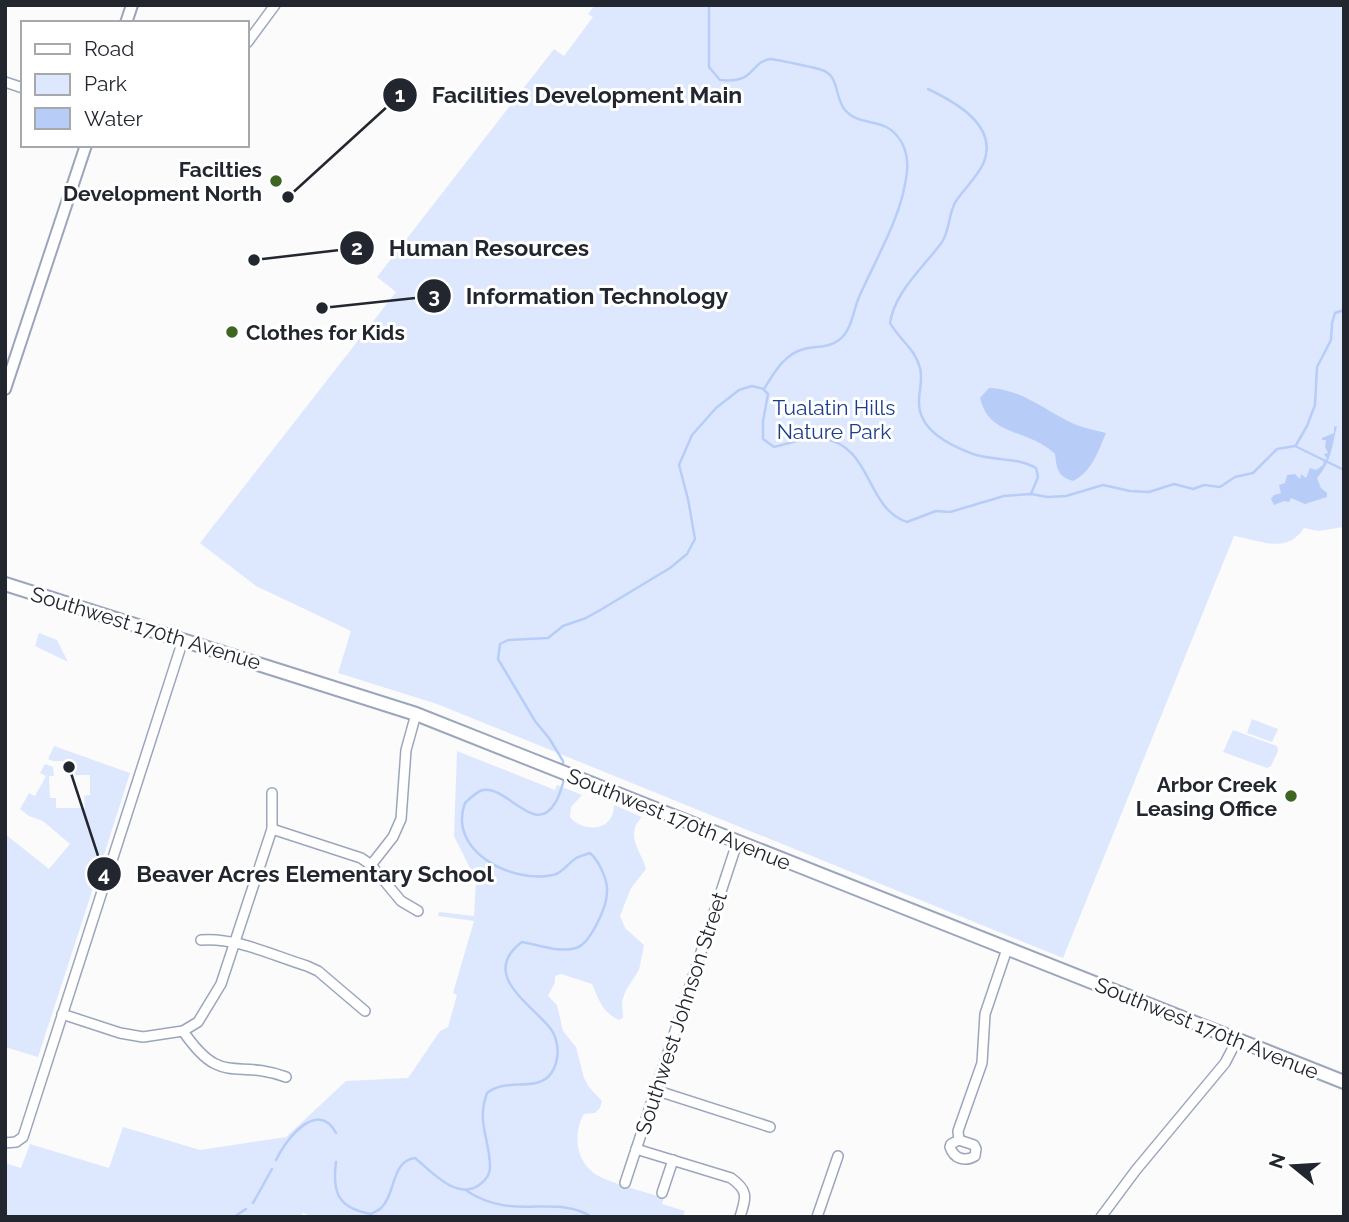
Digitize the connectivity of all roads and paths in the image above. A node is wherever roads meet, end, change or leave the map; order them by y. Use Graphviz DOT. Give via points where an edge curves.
graph roads {
  1 [pos="275,5"];
  2 [pos="248,42"];
  3 [pos="85,147"];
  4 [pos="5,389"];
  5 [pos="5,584"];
  6 [pos="183,640"];
  7 [pos="416,714"];
  8 [pos="271,793"];
  9 [pos="272,829"];
  10 [pos="737,843"];
  11 [pos="371,865"];
  12 [pos="418,911"];
  13 [pos="201,940"];
  14 [pos="234,943"];
  15 [pos="1007,949"];
  16 [pos="365,1012"];
  17 [pos="62,1014"];
  18 [pos="183,1031"];
  19 [pos="1237,1040"];
  20 [pos="286,1077"];
  21 [pos="1344,1083"];
  22 [pos="655,1090"];
  23 [pos="770,1127"];
  24 [pos="959,1139"];
  25 [pos="5,1143"];
  26 [pos="636,1149"];
  27 [pos="838,1156"];
  28 [pos="673,1160"];
  29 [pos="625,1183"];
  30 [pos="662,1193"];
  31 [pos="740,1217"];
  32 [pos="817,1217"];
  33 [pos="1101,1217"];
  1 -- 2 [label="street"];
  3 -- 4 [label="street"];
  5 -- 6 [label="main road, Southwest 170th Avenue"];
  6 -- 7 [label="main road, Southwest 170th Avenue"];
  6 -- 17 [label="street"];
  7 -- 10 [label="main road, Southwest 170th Avenue"];
  7 -- 11 [label="street" via="406,750 401,819"];
  8 -- 9 [label="street"];
  9 -- 11 [label="street"];
  9 -- 14 [label="street"];
  10 -- 15 [label="main road, Southwest 170th Avenue"];
  10 -- 22 [label="street, Southwest Johnson Street"];
  11 -- 12 [label="street" via="401,901"];
  13 -- 14 [label="street"];
  14 -- 16 [label="street" via="318,971"];
  14 -- 18 [label="street" via="222,984 210,1005 198,1022"];
  15 -- 19 [label="main road, Southwest 170th Avenue"];
  15 -- 24 [label="street" via="985,1014 982,1063"];
  17 -- 18 [label="street" via="143,1037"];
  17 -- 25 [label="street" via="23,1137"];
  18 -- 20 [label="street" via="211,1064"];
  19 -- 21 [label="main road, Southwest 170th Avenue"];
  19 -- 33 [label="street" via="1225,1063"];
  22 -- 23 [label="street"];
  22 -- 26 [label="street, Southwest Johnson Street"];
  26 -- 28 [label="street"];
  26 -- 29 [label="street, Southwest Johnson Street"];
  27 -- 32 [label="street"];
  28 -- 30 [label="street"];
  28 -- 31 [label="street" via="731,1178 742,1186 746,1197"];
}
